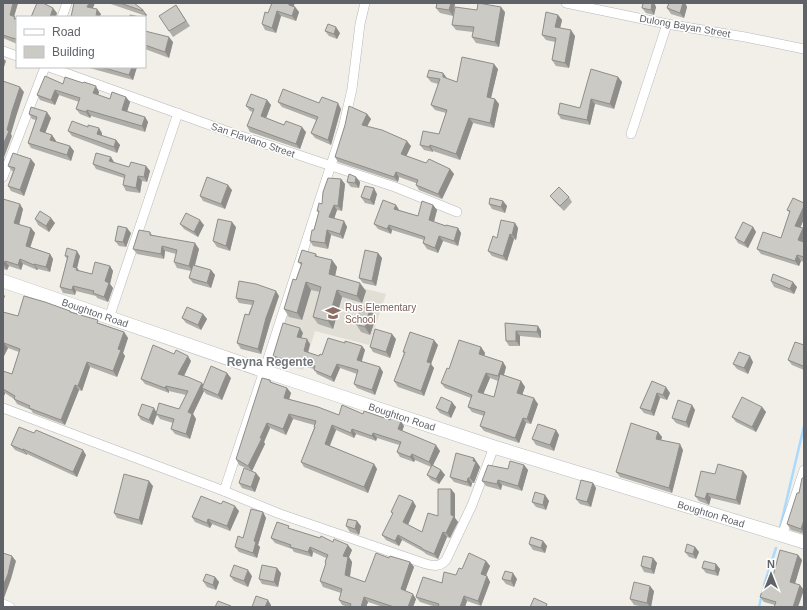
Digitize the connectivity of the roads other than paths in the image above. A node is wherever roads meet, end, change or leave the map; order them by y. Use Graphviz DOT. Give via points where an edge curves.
graph roads {
  1 [pos="67,3"];
  2 [pos="365,3"];
  3 [pos="566,3"];
  4 [pos="62,16"];
  5 [pos="667,24"];
  6 [pos="804,49"];
  7 [pos="3,51"];
  8 [pos="16,56"];
  9 [pos="45,68"];
  10 [pos="52,68"];
  11 [pos="178,113"];
  12 [pos="631,134"];
  13 [pos="330,166"];
  14 [pos="3,177"];
  15 [pos="457,212"];
  16 [pos="3,281"];
  17 [pos="109,318"];
  18 [pos="264,371"];
  19 [pos="3,408"];
  20 [pos="494,447"];
  21 [pos="804,470"];
  22 [pos="224,491"];
  23 [pos="782,536"];
  24 [pos="804,542"];
  1 -- 4 [label="street"];
  2 -- 13 [label="street" via="349,106"];
  3 -- 5 [label="street, Dulong Bayan Street"];
  5 -- 6 [label="street, Dulong Bayan Street"];
  5 -- 12 [label="street"];
  7 -- 8 [label="street"];
  9 -- 14 [label="street"];
  10 -- 11 [label="street, San Flaviano Street"];
  11 -- 13 [label="street, San Flaviano Street"];
  11 -- 17 [label="street"];
  13 -- 15 [label="street, San Flaviano Street" via="395,187"];
  13 -- 18 [label="street"];
  16 -- 17 [label="main road, Boughton Road"];
  17 -- 18 [label="main road, Boughton Road"];
  18 -- 20 [label="main road, Boughton Road"];
  18 -- 22 [label="street"];
  19 -- 22 [label="street"];
  20 -- 22 [label="street" via="472,505 446,560 437,566 280,514"];
  20 -- 23 [label="main road, Boughton Road"];
  21 -- 23 [label="street"];
  23 -- 24 [label="main road, Boughton Road"];
}
